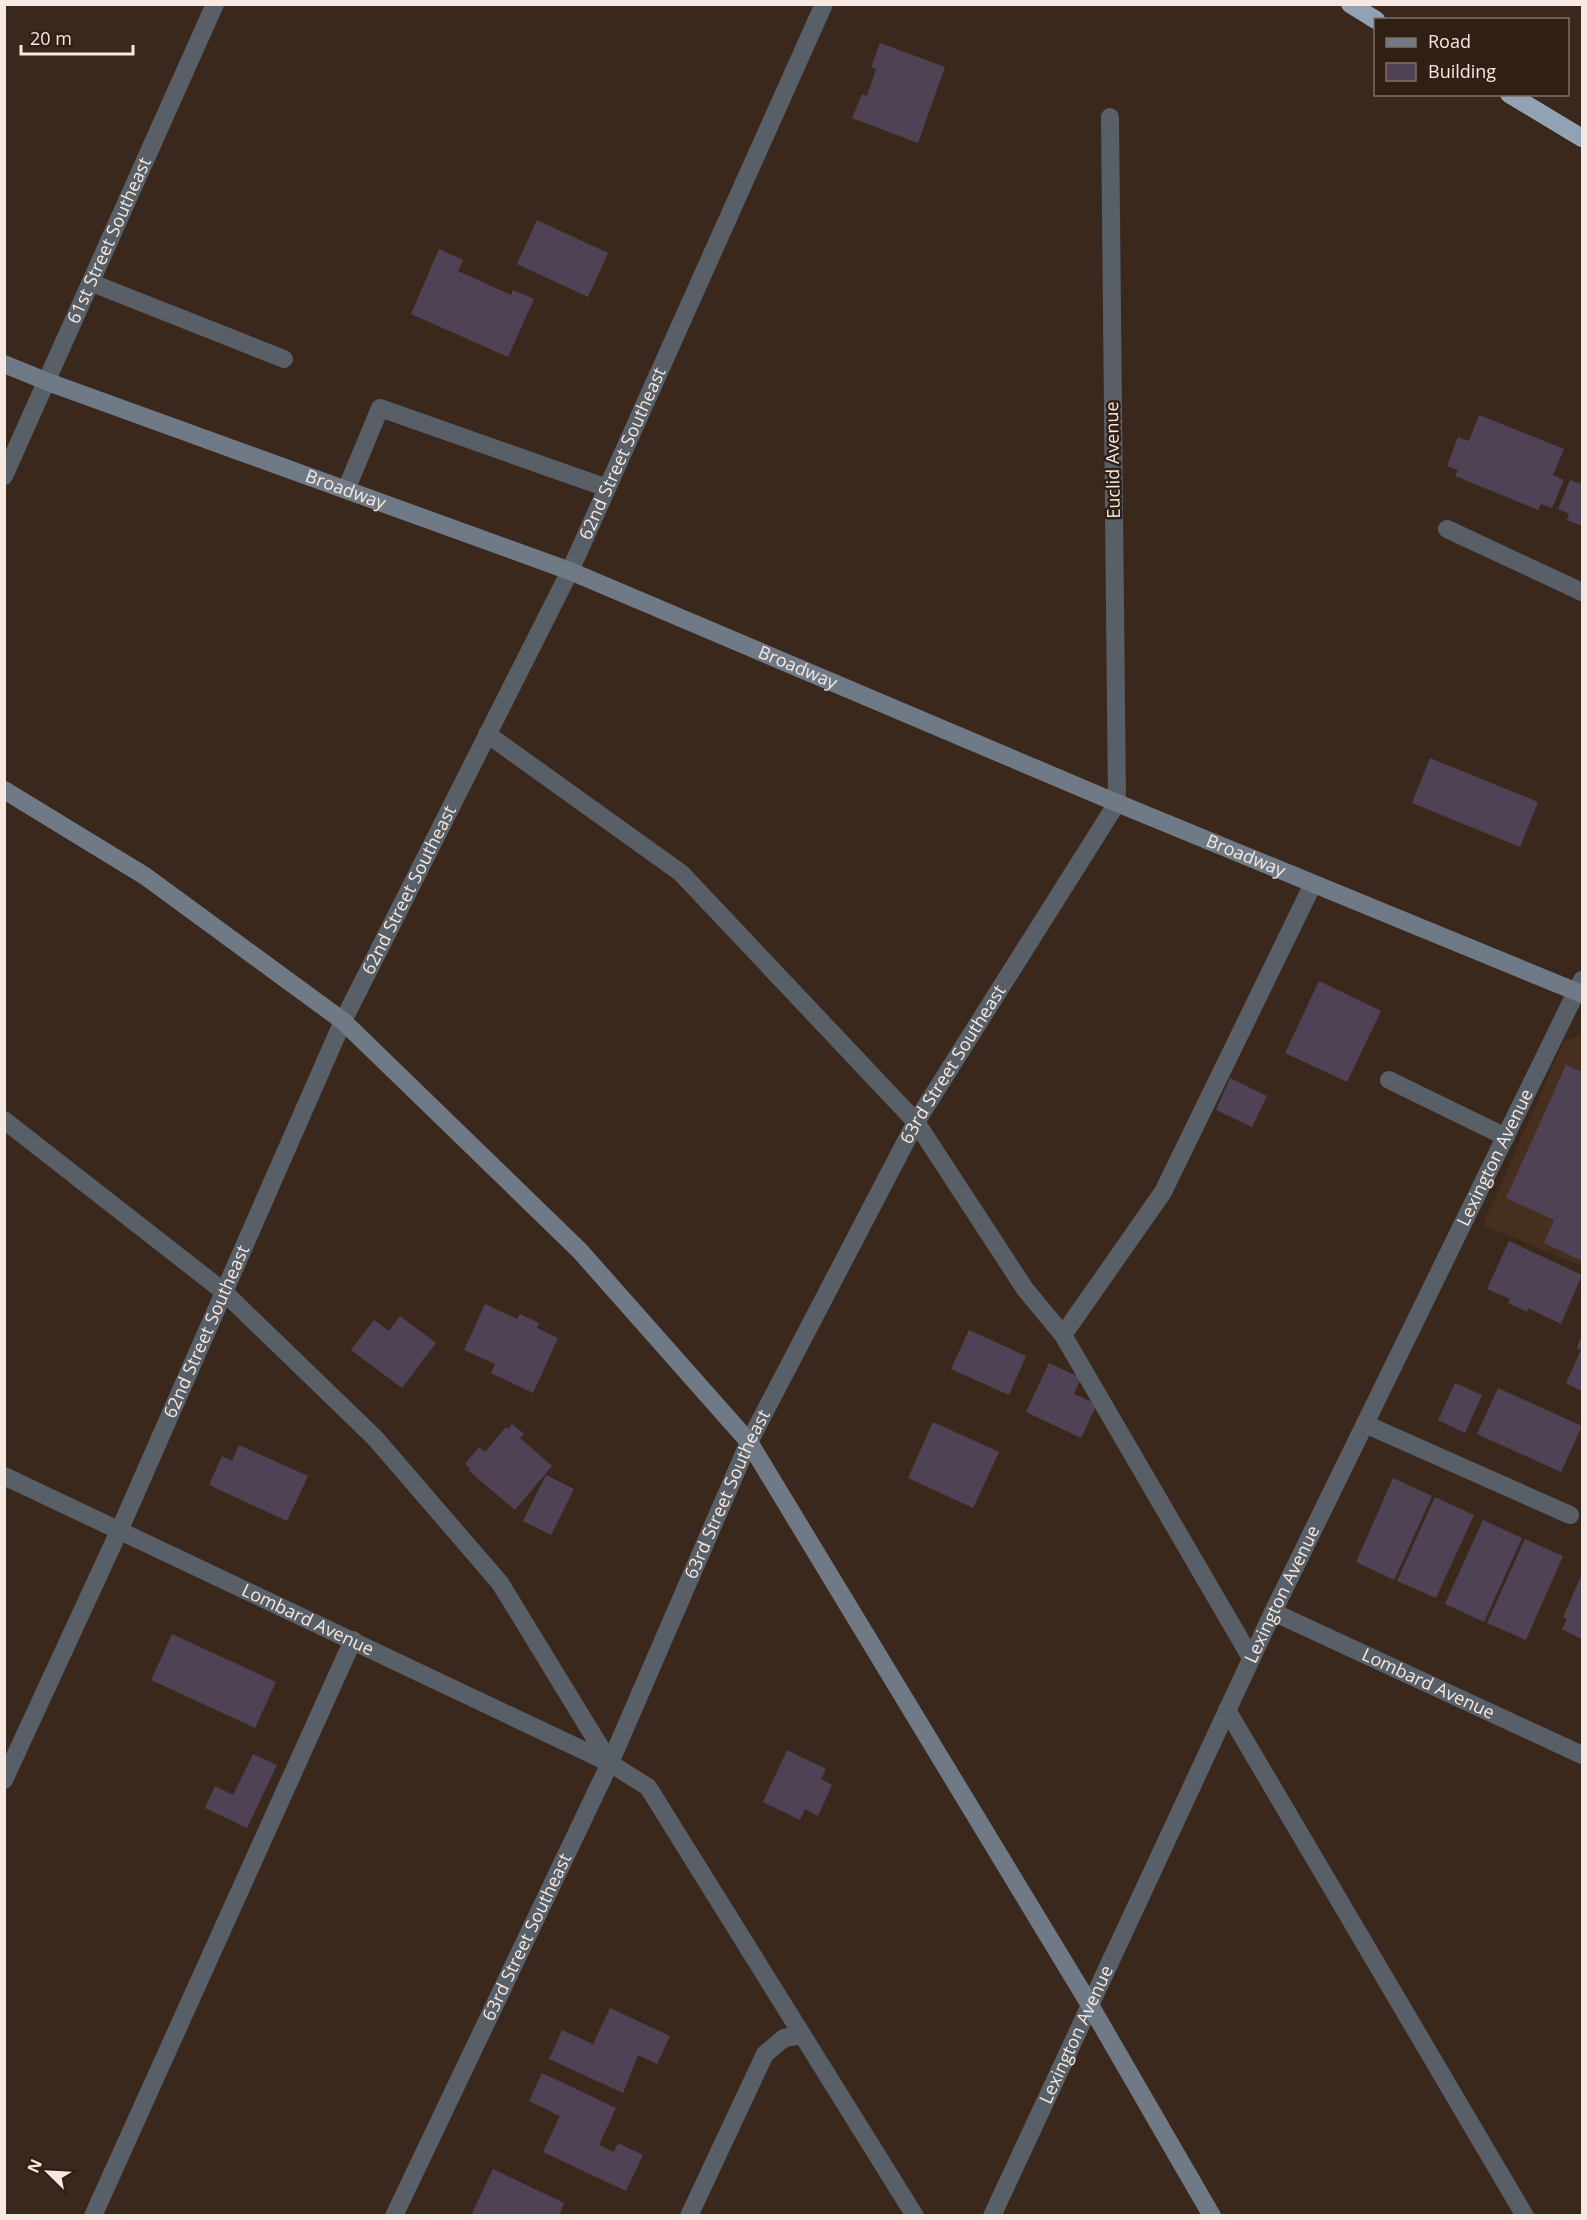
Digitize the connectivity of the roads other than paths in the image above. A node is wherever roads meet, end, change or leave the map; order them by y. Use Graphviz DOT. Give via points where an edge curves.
graph roads {
  1 [pos="215,4"];
  2 [pos="824,4"];
  3 [pos="1350,4"];
  4 [pos="1374,19"];
  5 [pos="1512,96"];
  6 [pos="1110,117"];
  7 [pos="1582,138"];
  8 [pos="92,283"];
  9 [pos="284,359"];
  10 [pos="4,364"];
  11 [pos="48,382"];
  12 [pos="4,476"];
  13 [pos="607,488"];
  14 [pos="346,490"];
  15 [pos="1447,529"];
  16 [pos="570,571"];
  17 [pos="1582,592"];
  18 [pos="488,734"];
  19 [pos="4,790"];
  20 [pos="1116,803"];
  21 [pos="1313,884"];
  22 [pos="1581,989"];
  23 [pos="342,1021"];
  24 [pos="1389,1080"];
  25 [pos="4,1120"];
  26 [pos="916,1122"];
  27 [pos="1506,1137"];
  28 [pos="223,1291"];
  29 [pos="1063,1335"];
  30 [pos="1365,1424"];
  31 [pos="749,1442"];
  32 [pos="4,1476"];
  33 [pos="1570,1515"];
  34 [pos="120,1529"];
  35 [pos="1273,1612"];
  36 [pos="353,1640"];
  37 [pos="1251,1658"];
  38 [pos="1227,1710"];
  39 [pos="1582,1755"];
  40 [pos="610,1763"];
  41 [pos="4,1780"];
  42 [pos="1090,2005"];
  43 [pos="802,2035"];
  44 [pos="93,2216"];
  45 [pos="394,2216"];
  46 [pos="689,2216"];
  47 [pos="915,2216"];
  48 [pos="992,2216"];
  49 [pos="1212,2216"];
  50 [pos="1525,2216"];
  1 -- 8 [label="street, 61st Street Southeast"];
  2 -- 13 [label="street, 62nd Street Southeast"];
  3 -- 4 [label="highway"];
  5 -- 7 [label="highway"];
  6 -- 20 [label="street, Euclid Avenue"];
  8 -- 9 [label="street"];
  8 -- 11 [label="street, 61st Street Southeast"];
  10 -- 11 [label="street, Broadway"];
  11 -- 12 [label="street, 61st Street Southeast"];
  11 -- 14 [label="street, Broadway"];
  13 -- 14 [label="street" via="380,408"];
  13 -- 16 [label="street, 62nd Street Southeast"];
  14 -- 16 [label="street, Broadway"];
  15 -- 17 [label="street"];
  16 -- 18 [label="street, 62nd Street Southeast"];
  16 -- 20 [label="street, Broadway"];
  18 -- 23 [label="street, 62nd Street Southeast"];
  18 -- 26 [label="street" via="681,873"];
  19 -- 23 [label="street" via="145,876"];
  20 -- 21 [label="street, Broadway"];
  20 -- 26 [label="street, 63rd Street Southeast"];
  21 -- 22 [label="street, Broadway"];
  21 -- 29 [label="street" via="1163,1192"];
  22 -- 27 [label="street, Lexington Avenue"];
  23 -- 28 [label="street, 62nd Street Southeast"];
  23 -- 31 [label="street" via="580,1251"];
  24 -- 27 [label="street"];
  25 -- 28 [label="street"];
  26 -- 29 [label="street" via="1025,1289"];
  26 -- 31 [label="street, 63rd Street Southeast"];
  27 -- 30 [label="street, Lexington Avenue"];
  28 -- 34 [label="street, 62nd Street Southeast"];
  28 -- 40 [label="street" via="375,1438 500,1583"];
  29 -- 37 [label="street"];
  30 -- 33 [label="street"];
  30 -- 35 [label="street, Lexington Avenue"];
  31 -- 40 [label="street, 63rd Street Southeast"];
  31 -- 42 [label="street"];
  32 -- 34 [label="street, Lombard Avenue"];
  34 -- 36 [label="street, Lombard Avenue"];
  34 -- 41 [label="street, 62nd Street Southeast"];
  35 -- 37 [label="street, Lexington Avenue"];
  35 -- 39 [label="street, Lombard Avenue"];
  36 -- 40 [label="street, Lombard Avenue"];
  36 -- 44 [label="street"];
  37 -- 38 [label="street, Lexington Avenue"];
  38 -- 42 [label="street, Lexington Avenue"];
  38 -- 50 [label="street"];
  40 -- 43 [label="street, Lombard Avenue" via="648,1787"];
  40 -- 45 [label="street, 63rd Street Southeast"];
  42 -- 48 [label="street, Lexington Avenue"];
  42 -- 49 [label="street"];
  43 -- 46 [label="street" via="784,2038 765,2054"];
  43 -- 47 [label="street, Lombard Avenue"];
}
